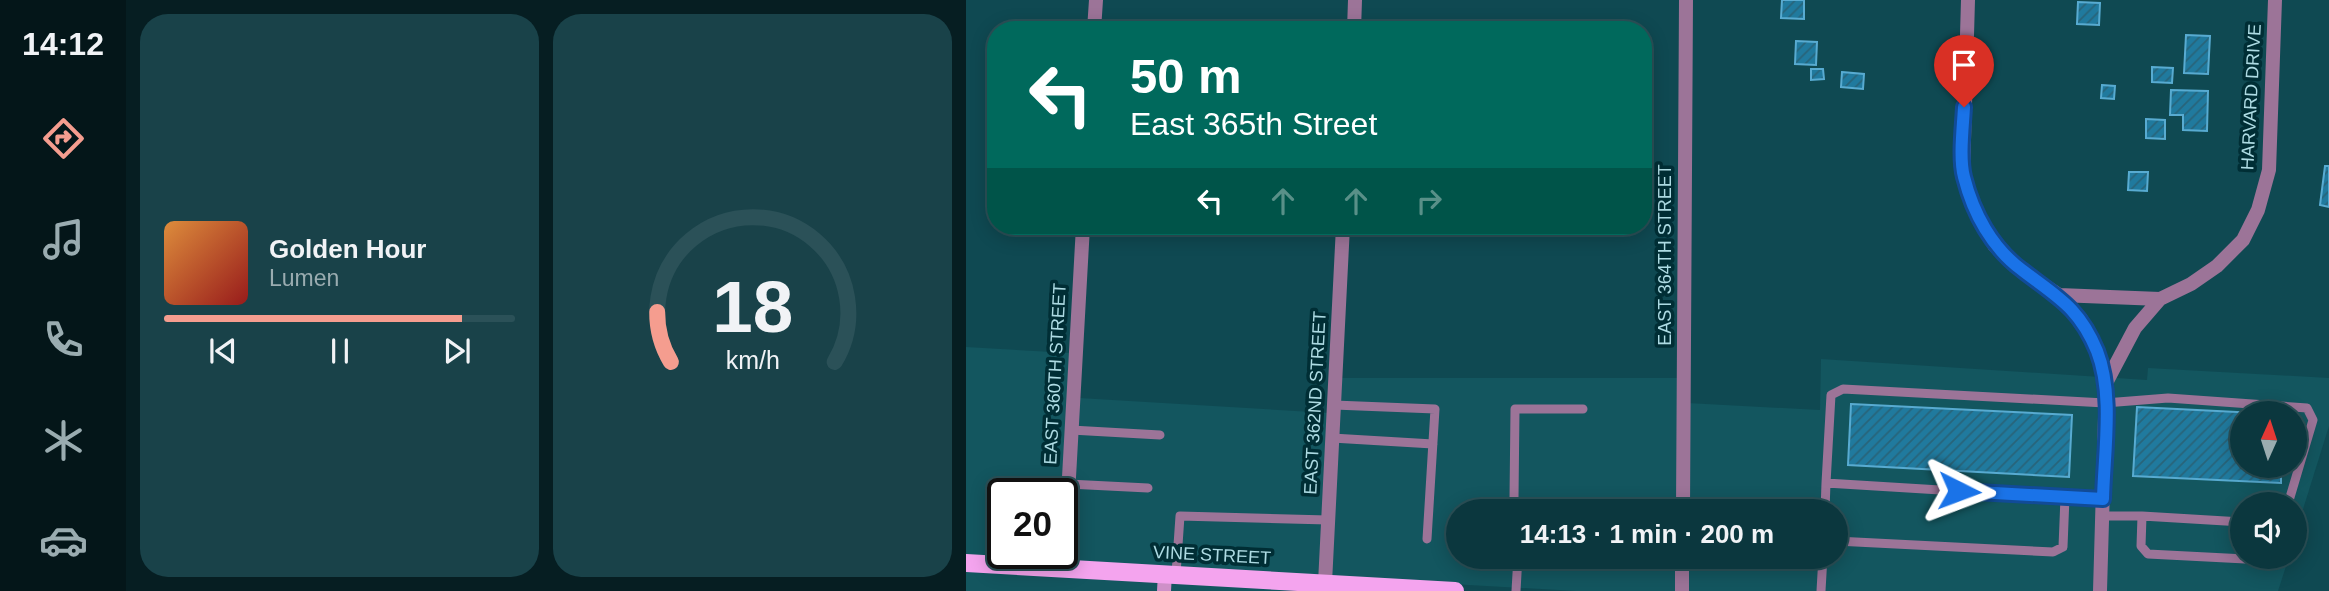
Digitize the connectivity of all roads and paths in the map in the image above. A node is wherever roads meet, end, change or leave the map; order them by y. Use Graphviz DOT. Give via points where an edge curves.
graph roads {
  1 [pos="1096,0"];
  2 [pos="1355,0"];
  3 [pos="1686,0"];
  4 [pos="1968,0"];
  5 [pos="2275,0"];
  6 [pos="1095,21"];
  7 [pos="1354,21"];
  8 [pos="1083,235"];
  9 [pos="1343,235"];
  10 [pos="2059,295"];
  11 [pos="2160,299"];
  12 [pos="2106,383"];
  13 [pos="2105,403"];
  14 [pos="1334,405"];
  15 [pos="1583,409"];
  16 [pos="1072,430"];
  17 [pos="1160,435"];
  18 [pos="1332,438"];
  19 [pos="1433,443"];
  20 [pos="1068,478"];
  21 [pos="1826,483"];
  22 [pos="1078,484"];
  23 [pos="1148,488"];
  24 [pos="2292,492"];
  25 [pos="2065,497"];
  26 [pos="1514,499"];
  27 [pos="1682,499"];
  28 [pos="1825,499"];
  29 [pos="2103,499"];
  30 [pos="2102,516"];
  31 [pos="2143,516"];
  32 [pos="1328,520"];
  33 [pos="2230,521"];
  34 [pos="1427,539"];
  35 [pos="1848,542"];
  36 [pos="2230,558"];
  37 [pos="966,563"];
  38 [pos="987,564"];
  39 [pos="1078,569"];
  40 [pos="1517,569"];
  41 [pos="1682,569"];
  42 [pos="1822,569"];
  43 [pos="1169,579"];
  44 [pos="1325,583"];
  45 [pos="1441,591"];
  46 [pos="1455,591"];
  47 [pos="1516,591"];
  48 [pos="1682,591"];
  49 [pos="1821,591"];
  50 [pos="2100,591"];
  1 -- 6 [label="street"];
  2 -- 7 [label="street"];
  3 -- 27 [label="street, EAST 364TH STREET"];
  4 -- 10 [label="street" via="1963,175 1994,245"];
  5 -- 11 [label="street, HARVARD DRIVE" via="2269,170 2258,210 2243,240 2217,266"];
  8 -- 16 [label="street, EAST 360TH STREET"];
  9 -- 14 [label="street, EAST 362ND STREET"];
  10 -- 11 [label="street"];
  10 -- 12 [label="street" via="2081,319"];
  11 -- 12 [label="street, HARVARD DRIVE" via="2135,328"];
  12 -- 13 [label="street"];
  13 -- 21 [label="lane" via="1843,389 1831,395"];
  13 -- 24 [label="lane" via="2168,398 2307,408 2313,420"];
  13 -- 29 [label="street"];
  14 -- 18 [label="street, EAST 362ND STREET"];
  14 -- 19 [label="lane" via="1434,408"];
  15 -- 26 [label="lane" via="1515,409"];
  16 -- 17 [label="lane"];
  16 -- 20 [label="street, EAST 360TH STREET"];
  18 -- 19 [label="lane"];
  18 -- 32 [label="street, EAST 362ND STREET"];
  19 -- 34 [label="lane"];
  21 -- 25 [label="lane"];
  21 -- 28 [label="lane"];
  22 -- 23 [label="lane"];
  25 -- 29 [label="lane"];
  25 -- 35 [label="lane" via="2063,547 2053,552"];
  29 -- 30 [label="street"];
  30 -- 31 [label="lane"];
  30 -- 50 [label="street"];
  31 -- 33 [label="lane"];
  31 -- 36 [label="lane" via="2141,546 2148,554"];
  32 -- 43 [label="lane" via="1180,516"];
  32 -- 44 [label="street, EAST 362ND STREET"];
  37 -- 38 [label="main road, VINE STREET"];
  39 -- 43 [label="main road, VINE STREET"];
  40 -- 47 [label="lane"];
  41 -- 48 [label="street"];
  42 -- 49 [label="lane"];
  43 -- 44 [label="main road, VINE STREET"];
  44 -- 45 [label="main road, VINE STREET"];
  45 -- 46 [label="main road, VINE STREET"];
}
